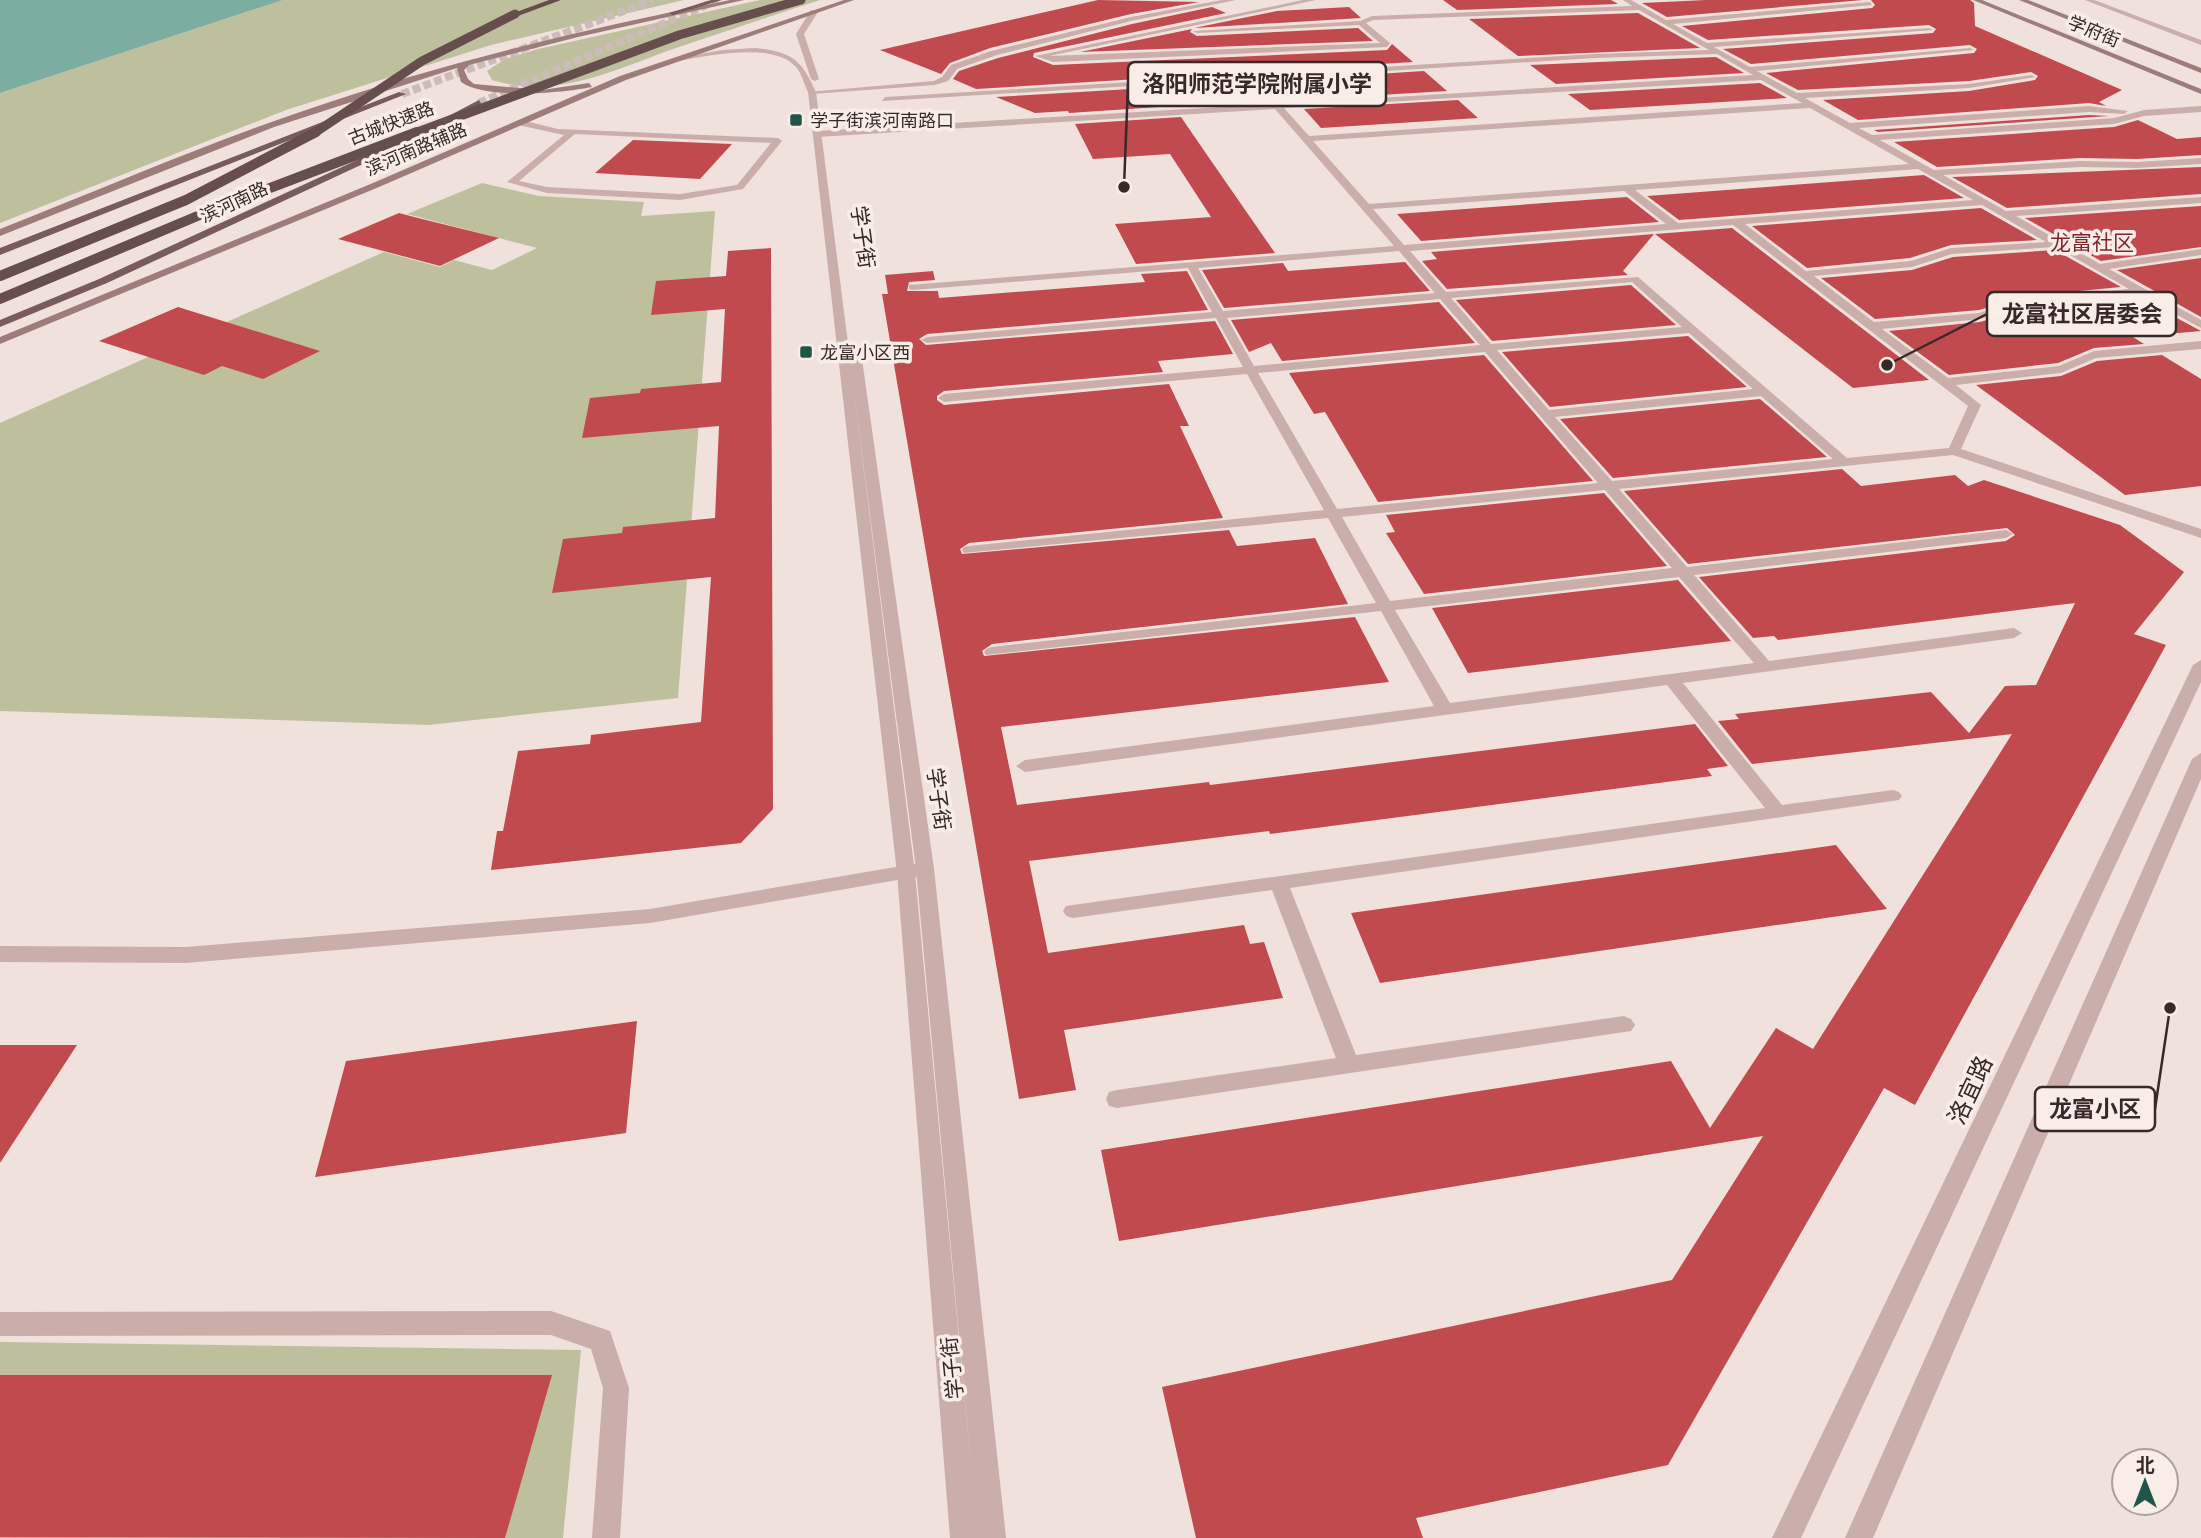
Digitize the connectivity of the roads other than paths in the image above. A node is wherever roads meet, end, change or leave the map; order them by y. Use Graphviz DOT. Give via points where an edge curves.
graph roads {
  1 [pos="557,0"];
  2 [pos="719,0"];
  3 [pos="741,0"];
  4 [pos="801,0"];
  5 [pos="851,0"];
  6 [pos="862,0"];
  7 [pos="1233,0"];
  8 [pos="1313,0"];
  9 [pos="1626,0"];
  10 [pos="1976,0"];
  11 [pos="2022,0"];
  12 [pos="2088,0"];
  13 [pos="1870,4"];
  14 [pos="838,5"];
  15 [pos="1436,7"];
  16 [pos="1640,8"];
  17 [pos="814,12"];
  18 [pos="673,13"];
  19 [pos="1446,15"];
  20 [pos="1666,22"];
  21 [pos="1361,23"];
  22 [pos="1929,30"];
  23 [pos="1169,32"];
  24 [pos="2201,43"];
  25 [pos="1705,45"];
  26 [pos="1970,50"];
  27 [pos="1718,52"];
  28 [pos="677,58"];
  29 [pos="468,61"];
  30 [pos="1749,69"];
  31 [pos="806,71"];
  32 [pos="2201,71"];
  33 [pos="1252,77"];
  34 [pos="1763,77"];
  35 [pos="2031,77"];
  36 [pos="623,78"];
  37 [pos="816,91"];
  38 [pos="2201,92"];
  39 [pos="402,94"];
  40 [pos="1797,96"];
  41 [pos="885,99"];
  42 [pos="479,103"];
  43 [pos="1811,104"];
  44 [pos="1278,106"];
  45 [pos="2201,109"];
  46 [pos="2144,113"];
  47 [pos="521,123"];
  48 [pos="1849,126"];
  49 [pos="559,131"];
  50 [pos="821,133"];
  51 [pos="1871,138"];
  52 [pos="1306,139"];
  53 [pos="2201,161"];
  54 [pos="1919,166"];
  55 [pos="1933,173"];
  56 [pos="1625,187"];
  57 [pos="2201,200"];
  58 [pos="1983,202"];
  59 [pos="1366,206"];
  60 [pos="2004,214"];
  61 [pos="1736,222"];
  62 [pos="1675,226"];
  63 [pos="0,233"];
  64 [pos="2057,244"];
  65 [pos="1402,248"];
  66 [pos="0,252"];
  67 [pos="2201,252"];
  68 [pos="1191,265"];
  69 [pos="2098,267"];
  70 [pos="1804,274"];
  71 [pos="0,276"];
  72 [pos="913,287"];
  73 [pos="2141,291"];
  74 [pos="1443,295"];
  75 [pos="0,299"];
  76 [pos="1220,315"];
  77 [pos="0,324"];
  78 [pos="2201,325"];
  79 [pos="1873,326"];
  80 [pos="1692,329"];
  81 [pos="927,340"];
  82 [pos="0,341"];
  83 [pos="2201,345"];
  84 [pos="1489,348"];
  85 [pos="1251,370"];
  86 [pos="1946,382"];
  87 [pos="1764,392"];
  88 [pos="944,398"];
  89 [pos="1546,414"];
  90 [pos="1954,450"];
  91 [pos="1844,461"];
  92 [pos="1608,485"];
  93 [pos="1333,513"];
  94 [pos="2006,534"];
  95 [pos="2201,534"];
  96 [pos="970,550"];
  97 [pos="1684,572"];
  98 [pos="1386,606"];
  99 [pos="2014,633"];
  100 [pos="992,652"];
  101 [pos="2201,665"];
  102 [pos="1766,667"];
  103 [pos="1671,679"];
  104 [pos="1445,710"];
  105 [pos="2201,760"];
  106 [pos="1025,766"];
  107 [pos="1893,796"];
  108 [pos="1779,812"];
  109 [pos="916,871"];
  110 [pos="1279,883"];
  111 [pos="1073,911"];
  112 [pos="0,954"];
  113 [pos="1624,1025"];
  114 [pos="1349,1065"];
  115 [pos="1117,1099"];
  116 [pos="0,1324"];
  117 [pos="606,1538"];
  118 [pos="964,1538"];
  119 [pos="992,1538"];
  120 [pos="1786,1538"];
  121 [pos="1859,1538"];
  1 -- 71 [label="highway, 古城快速路, bridge" via="515,14 422,61 307,138 186,200"];
  2 -- 18 [label="main road"];
  3 -- 18 [label="main road"];
  4 -- 75 [label="highway, 古城快速路, bridge" via="598,63 206,212"];
  5 -- 14 [label="main road, 滨河南路辅路"];
  6 -- 14 [label="main road"];
  7 -- 37 [label="street" via="993,52 954,66 945,79 934,83"];
  8 -- 21 [label="street" via="1039,56 1053,60 1387,45"];
  9 -- 16 [label="street"];
  10 -- 38 [label="main road, 学府街"];
  11 -- 32 [label="main road, 学府街"];
  12 -- 24 [label="street"];
  13 -- 20 [label="street"];
  14 -- 17 [label="main road, 滨河南路辅路"];
  15 -- 19 [label="street"];
  16 -- 19 [label="street"];
  16 -- 20 [label="street"];
  17 -- 28 [label="main road, 滨河南路辅路"];
  17 -- 31 [label="street, 学子街" via="800,34"];
  18 -- 29 [label="main road"];
  19 -- 21 [label="street" via="1372,18"];
  20 -- 25 [label="street"];
  21 -- 23 [label="street"];
  22 -- 25 [label="street"];
  25 -- 27 [label="street"];
  26 -- 30 [label="street"];
  27 -- 30 [label="street"];
  27 -- 33 [label="street"];
  28 -- 31 [label="street" via="750,51 776,54"];
  28 -- 36 [label="main road, 滨河南路辅路"];
  29 -- 36 [label="main road" via="460,70 464,80 491,90 569,90"];
  29 -- 63 [label="main road" via="309,111"];
  30 -- 34 [label="street"];
  31 -- 37 [label="street, 学子街"];
  33 -- 41 [label="street"];
  33 -- 44 [label="street"];
  34 -- 40 [label="street"];
  34 -- 44 [label="street"];
  35 -- 40 [label="street" via="1969,86"];
  36 -- 47 [label="main road, 滨河南路辅路"];
  37 -- 50 [label="street, 学子街"];
  39 -- 66 [label="main road, 滨河南路"];
  40 -- 43 [label="street"];
  42 -- 77 [label="main road, 滨河南路" via="374,157 103,282"];
  43 -- 48 [label="street"];
  43 -- 52 [label="street"];
  44 -- 50 [label="street"];
  44 -- 52 [label="street"];
  45 -- 46 [label="street"];
  46 -- 48 [label="street" via="2089,109"];
  46 -- 51 [label="street" via="2114,121"];
  47 -- 49 [label="street"];
  47 -- 82 [label="main road, 滨河南路辅路"];
  48 -- 51 [label="street"];
  49 -- 49 [label="street" via="571,135 512,182 547,190 680,197 740,187 778,141"];
  50 -- 109 [label="street, 学子街"];
  51 -- 54 [label="street"];
  52 -- 59 [label="street"];
  53 -- 55 [label="street"];
  54 -- 55 [label="street"];
  54 -- 56 [label="street"];
  55 -- 58 [label="street"];
  56 -- 59 [label="street"];
  56 -- 62 [label="street"];
  57 -- 60 [label="street"];
  58 -- 60 [label="street"];
  58 -- 61 [label="street"];
  59 -- 65 [label="street"];
  60 -- 64 [label="street"];
  61 -- 62 [label="street"];
  61 -- 70 [label="street"];
  62 -- 65 [label="street"];
  64 -- 69 [label="street"];
  64 -- 70 [label="street" via="1951,251 1912,264"];
  65 -- 68 [label="street"];
  65 -- 74 [label="street"];
  67 -- 69 [label="street"];
  68 -- 72 [label="street"];
  68 -- 76 [label="street"];
  69 -- 73 [label="street"];
  70 -- 79 [label="street"];
  73 -- 78 [label="street"];
  73 -- 79 [label="street" via="2027,302 1980,316"];
  74 -- 76 [label="street"];
  74 -- 80 [label="street" via="1634,279"];
  74 -- 84 [label="street"];
  76 -- 81 [label="street"];
  76 -- 85 [label="street"];
  79 -- 86 [label="street"];
  80 -- 84 [label="street"];
  80 -- 87 [label="street"];
  83 -- 86 [label="street" via="2094,355 2061,369"];
  84 -- 85 [label="street"];
  84 -- 89 [label="street"];
  85 -- 88 [label="street"];
  85 -- 93 [label="street"];
  86 -- 90 [label="street" via="1975,405"];
  87 -- 89 [label="street"];
  87 -- 91 [label="street"];
  89 -- 92 [label="street"];
  90 -- 91 [label="street"];
  90 -- 95 [label="street"];
  91 -- 92 [label="street"];
  92 -- 93 [label="street"];
  92 -- 97 [label="street"];
  93 -- 96 [label="street"];
  93 -- 98 [label="street"];
  94 -- 97 [label="street"];
  97 -- 98 [label="street"];
  97 -- 102 [label="street"];
  98 -- 100 [label="street"];
  98 -- 104 [label="street"];
  99 -- 102 [label="street"];
  101 -- 120 [label="street, 洛宜路"];
  102 -- 103 [label="street"];
  103 -- 104 [label="street"];
  103 -- 108 [label="street"];
  104 -- 106 [label="street"];
  105 -- 121 [label="street"];
  107 -- 108 [label="street"];
  108 -- 110 [label="street"];
  109 -- 112 [label="street" via="650,916 186,956"];
  109 -- 118 [label="street, 学子街"];
  109 -- 119 [label="street, 学子街"];
  110 -- 111 [label="street"];
  110 -- 114 [label="street"];
  113 -- 114 [label="street"];
  114 -- 115 [label="street"];
  116 -- 117 [label="street" via="551,1323 601,1339 616,1388"];
}
